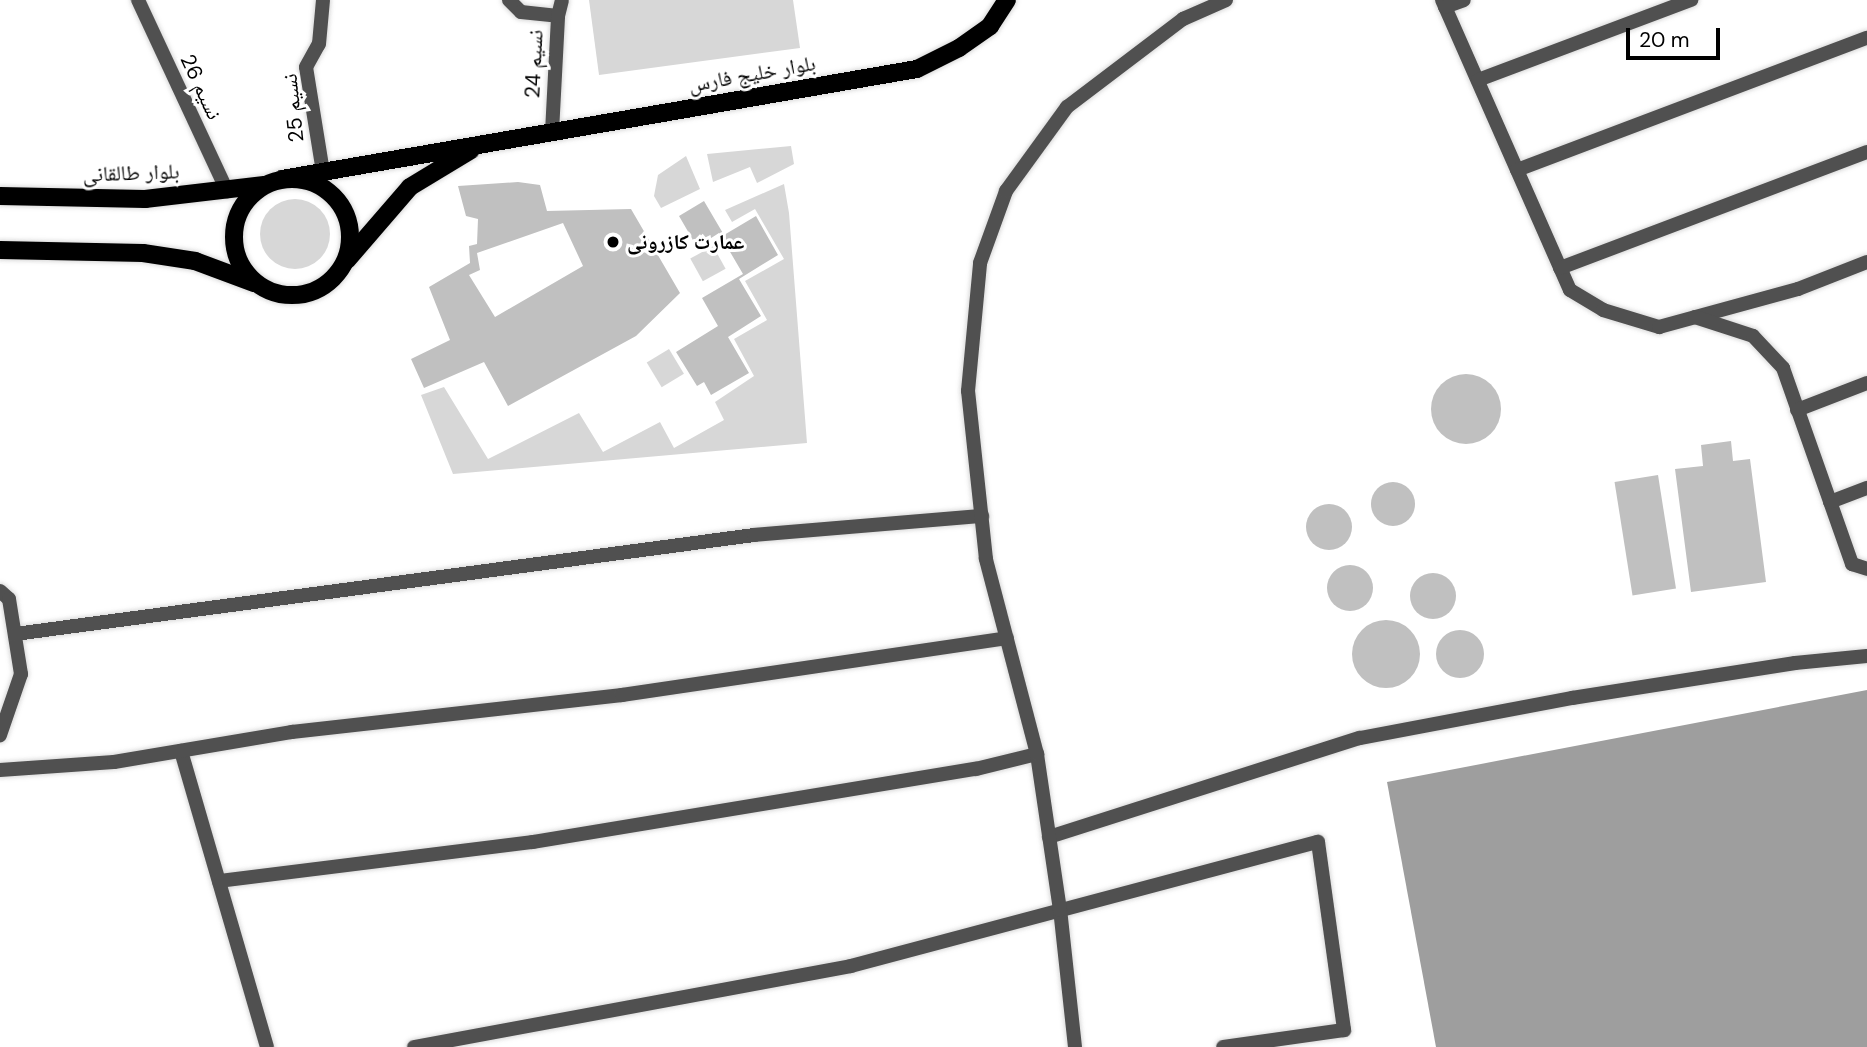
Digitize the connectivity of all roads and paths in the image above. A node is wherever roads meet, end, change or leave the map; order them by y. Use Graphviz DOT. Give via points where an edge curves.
graph roads {
  1 [pos="138,0"];
  2 [pos="323,0"];
  3 [pos="509,0"];
  4 [pos="562,0"];
  5 [pos="1007,0"];
  6 [pos="1226,0"];
  7 [pos="1464,0"];
  8 [pos="1691,0"];
  9 [pos="1444,4"];
  10 [pos="558,16"];
  11 [pos="1867,38"];
  12 [pos="1478,80"];
  13 [pos="552,132"];
  14 [pos="480,144"];
  15 [pos="1867,152"];
  16 [pos="1517,170"];
  17 [pos="323,172"];
  18 [pos="282,179"];
  19 [pos="264,185"];
  20 [pos="227,191"];
  21 [pos="0,196"];
  22 [pos="0,250"];
  23 [pos="1867,262"];
  24 [pos="342,267"];
  25 [pos="1560,268"];
  26 [pos="258,284"];
  27 [pos="1695,317"];
  28 [pos="1867,383"];
  29 [pos="1797,410"];
  30 [pos="1867,488"];
  31 [pos="1830,502"];
  32 [pos="982,516"];
  33 [pos="1867,569"];
  34 [pos="0,591"];
  35 [pos="15,634"];
  36 [pos="1007,638"];
  37 [pos="1867,656"];
  38 [pos="0,735"];
  39 [pos="181,751"];
  40 [pos="1037,754"];
  41 [pos="0,770"];
  42 [pos="1049,836"];
  43 [pos="219,881"];
  44 [pos="1060,910"];
  45 [pos="267,1047"];
  46 [pos="414,1047"];
  47 [pos="1075,1047"];
  48 [pos="1223,1047"];
  1 -- 20 [label="street, نسیم 26"];
  2 -- 17 [label="street, نسیم 25" via="319,44 306,68"];
  3 -- 10 [label="street" via="521,12"];
  4 -- 10 [label="street, نسیم 24"];
  5 -- 13 [label="main road, بلوار خلیج فارس" via="990,26 916,69"];
  6 -- 32 [label="street" via="1183,19 1067,107 1006,191 980,264 968,391"];
  7 -- 9 [label="street"];
  8 -- 12 [label="street"];
  9 -- 12 [label="street"];
  10 -- 13 [label="street, نسیم 24"];
  11 -- 16 [label="street"];
  12 -- 16 [label="street"];
  13 -- 14 [label="main road, بلوار خلیج فارس"];
  14 -- 17 [label="main road, بلوار خلیج فارس"];
  14 -- 24 [label="main road" via="410,187"];
  15 -- 25 [label="street"];
  16 -- 25 [label="street"];
  17 -- 18 [label="main road, بلوار خلیج فارس"];
  18 -- 19 [label="main road"];
  18 -- 24 [label="main road" via="301,179 334,196 350,230"];
  19 -- 20 [label="main road, بلوار طالقانی"];
  19 -- 26 [label="main road" via="243,206 234,233 240,262"];
  20 -- 21 [label="main road, بلوار طالقانی" via="145,199"];
  22 -- 26 [label="main road" via="143,253 195,261"];
  23 -- 27 [label="street" via="1798,289"];
  24 -- 26 [label="main road" via="313,291 295,295 275,293"];
  25 -- 27 [label="street" via="1570,290 1603,310 1659,327"];
  27 -- 29 [label="street" via="1753,336 1783,369"];
  28 -- 29 [label="street"];
  29 -- 31 [label="street"];
  30 -- 31 [label="street"];
  31 -- 33 [label="street" via="1852,564"];
  32 -- 35 [label="street" via="754,535"];
  32 -- 36 [label="street" via="986,559"];
  34 -- 35 [label="street" via="9,599"];
  35 -- 38 [label="street" via="21,674"];
  36 -- 39 [label="street" via="622,695 292,732"];
  36 -- 40 [label="street"];
  37 -- 42 [label="street" via="1572,698 1360,738"];
  39 -- 41 [label="street" via="114,762"];
  39 -- 43 [label="street"];
  40 -- 42 [label="street"];
  40 -- 43 [label="street" via="976,769 533,842"];
  42 -- 44 [label="street"];
  43 -- 45 [label="street"];
  44 -- 46 [label="street" via="851,966"];
  44 -- 47 [label="street"];
  44 -- 48 [label="street" via="1318,842 1344,1030"];
}
